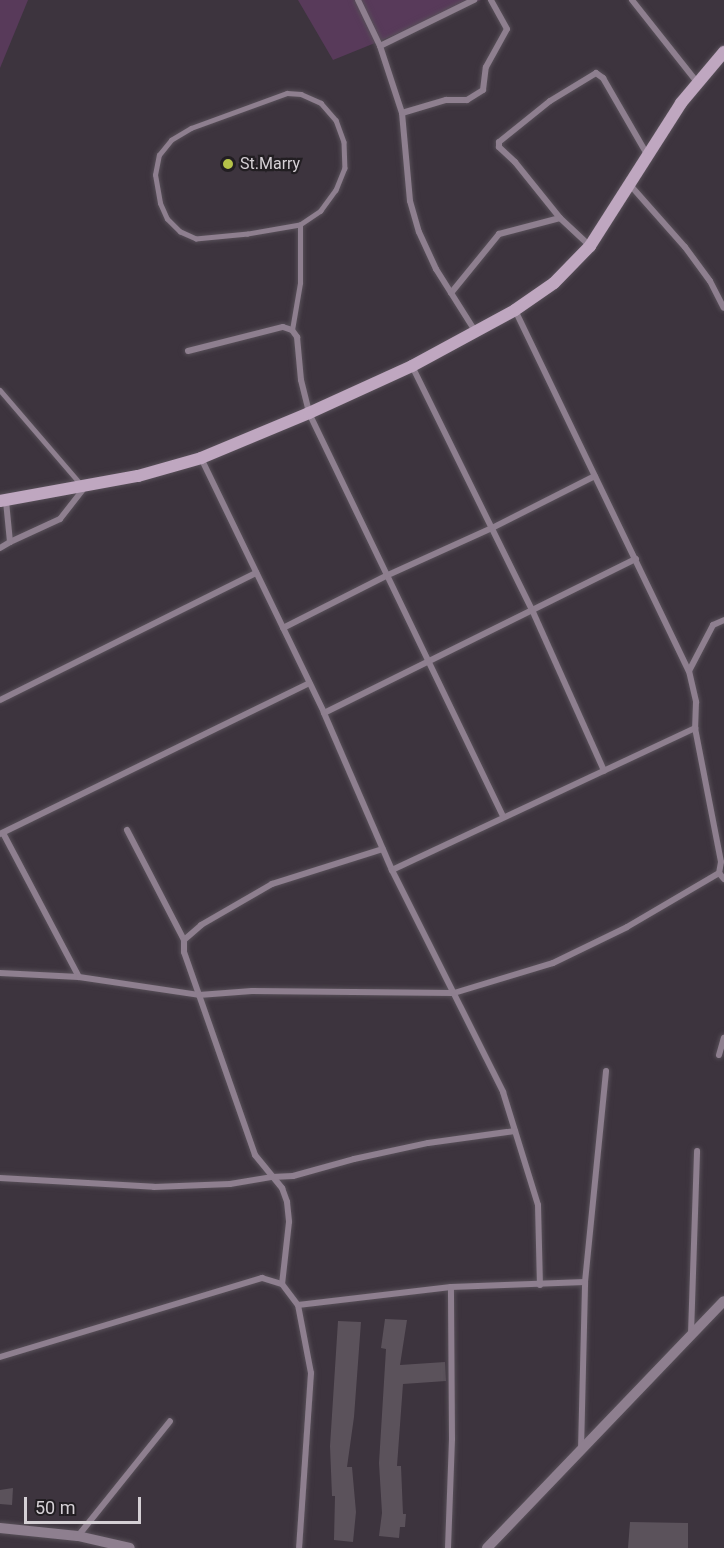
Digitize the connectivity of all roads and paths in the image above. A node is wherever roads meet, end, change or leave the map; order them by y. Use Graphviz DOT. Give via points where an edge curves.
graph roads {
  1 [pos="358,0"];
  2 [pos="474,0"];
  3 [pos="491,0"];
  4 [pos="632,0"];
  5 [pos="380,46"];
  6 [pos="724,52"];
  7 [pos="697,82"];
  8 [pos="402,113"];
  9 [pos="648,156"];
  10 [pos="631,186"];
  11 [pos="560,218"];
  12 [pos="300,225"];
  13 [pos="590,246"];
  14 [pos="451,293"];
  15 [pos="724,308"];
  16 [pos="515,310"];
  17 [pos="292,330"];
  18 [pos="475,331"];
  19 [pos="188,351"];
  20 [pos="412,366"];
  21 [pos="0,390"];
  22 [pos="309,413"];
  23 [pos="201,458"];
  24 [pos="595,476"];
  25 [pos="84,488"];
  26 [pos="3,501"];
  27 [pos="492,528"];
  28 [pos="10,542"];
  29 [pos="0,548"];
  30 [pos="636,559"];
  31 [pos="256,573"];
  32 [pos="388,575"];
  33 [pos="533,612"];
  34 [pos="724,620"];
  35 [pos="283,628"];
  36 [pos="429,660"];
  37 [pos="689,671"];
  38 [pos="309,683"];
  39 [pos="0,700"];
  40 [pos="324,713"];
  41 [pos="695,728"];
  42 [pos="604,771"];
  43 [pos="503,817"];
  44 [pos="128,830"];
  45 [pos="2,833"];
  46 [pos="383,849"];
  47 [pos="393,870"];
  48 [pos="719,873"];
  49 [pos="724,879"];
  50 [pos="184,940"];
  51 [pos="0,973"];
  52 [pos="79,977"];
  53 [pos="454,993"];
  54 [pos="199,995"];
  55 [pos="724,1038"];
  56 [pos="719,1055"];
  57 [pos="606,1071"];
  58 [pos="515,1131"];
  59 [pos="697,1151"];
  60 [pos="272,1177"];
  61 [pos="0,1178"];
  62 [pos="585,1282"];
  63 [pos="282,1284"];
  64 [pos="540,1285"];
  65 [pos="451,1287"];
  66 [pos="724,1301"];
  67 [pos="298,1305"];
  68 [pos="691,1335"];
  69 [pos="0,1357"];
  70 [pos="170,1421"];
  71 [pos="581,1451"];
  72 [pos="0,1528"];
  73 [pos="78,1536"];
  74 [pos="130,1548"];
  75 [pos="299,1548"];
  76 [pos="448,1548"];
  77 [pos="487,1548"];
  1 -- 5 [label="street"];
  2 -- 5 [label="street"];
  3 -- 8 [label="street" via="507,29 486,67 483,90 467,100 440,101"];
  4 -- 7 [label="street"];
  5 -- 8 [label="street"];
  6 -- 7 [label="main road"];
  7 -- 9 [label="main road"];
  8 -- 14 [label="street" via="410,201 419,232"];
  9 -- 10 [label="main road"];
  9 -- 11 [label="street" via="600,75 592,74 550,101 506,134 498,145"];
  10 -- 13 [label="main road"];
  10 -- 15 [label="street" via="685,247"];
  11 -- 13 [label="street"];
  11 -- 14 [label="street" via="499,234"];
  12 -- 12 [label="lane" via="196,238 180,232 167,219 160,203 155,175 159,155 171,140 191,128 287,93 321,103 336,120 344,142 345,168 321,211"];
  12 -- 17 [label="lane" via="300,283"];
  13 -- 16 [label="main road" via="555,283"];
  14 -- 18 [label="street"];
  16 -- 18 [label="main road"];
  16 -- 24 [label="street"];
  17 -- 19 [label="street" via="284,327"];
  17 -- 22 [label="street" via="297,337"];
  18 -- 20 [label="main road"];
  20 -- 22 [label="main road"];
  20 -- 27 [label="street"];
  21 -- 25 [label="lane"];
  22 -- 23 [label="main road"];
  22 -- 32 [label="street"];
  23 -- 25 [label="main road"];
  23 -- 31 [label="street"];
  24 -- 27 [label="street"];
  24 -- 30 [label="street"];
  25 -- 26 [label="main road"];
  25 -- 28 [label="street" via="60,519"];
  26 -- 28 [label="street"];
  27 -- 32 [label="street"];
  27 -- 33 [label="street"];
  28 -- 29 [label="street"];
  30 -- 33 [label="street"];
  30 -- 37 [label="street"];
  31 -- 35 [label="street"];
  31 -- 39 [label="street"];
  32 -- 35 [label="street"];
  32 -- 36 [label="street"];
  33 -- 36 [label="street"];
  33 -- 42 [label="street"];
  34 -- 37 [label="street" via="712,625"];
  35 -- 38 [label="street"];
  36 -- 40 [label="street"];
  36 -- 43 [label="street"];
  37 -- 41 [label="street" via="696,702"];
  38 -- 40 [label="street"];
  38 -- 45 [label="street"];
  40 -- 46 [label="street"];
  41 -- 42 [label="street"];
  41 -- 48 [label="street" via="721,862"];
  42 -- 43 [label="street"];
  43 -- 47 [label="street"];
  44 -- 50 [label="street"];
  45 -- 52 [label="street"];
  46 -- 47 [label="street"];
  46 -- 50 [label="street" via="272,884 201,925"];
  47 -- 53 [label="street"];
  48 -- 49 [label="street"];
  48 -- 53 [label="street" via="627,927 553,963"];
  50 -- 54 [label="street" via="183,952"];
  51 -- 52 [label="street"];
  52 -- 54 [label="street"];
  53 -- 54 [label="street" via="252,991"];
  53 -- 58 [label="street" via="502,1092"];
  54 -- 60 [label="street" via="255,1155"];
  55 -- 56 [label="street"];
  57 -- 62 [label="street"];
  58 -- 60 [label="street" via="428,1143 293,1176"];
  58 -- 64 [label="street" via="538,1205"];
  59 -- 68 [label="street"];
  60 -- 61 [label="street" via="230,1184 154,1187"];
  60 -- 63 [label="street" via="282,1188 289,1222"];
  62 -- 64 [label="street"];
  62 -- 71 [label="street"];
  63 -- 67 [label="street"];
  63 -- 69 [label="street" via="262,1278"];
  64 -- 65 [label="street"];
  65 -- 67 [label="street"];
  65 -- 76 [label="street"];
  66 -- 68 [label="street"];
  67 -- 75 [label="street" via="311,1373"];
  68 -- 71 [label="street"];
  70 -- 73 [label="street"];
  71 -- 77 [label="street"];
  72 -- 73 [label="street"];
  73 -- 74 [label="street"];
}
